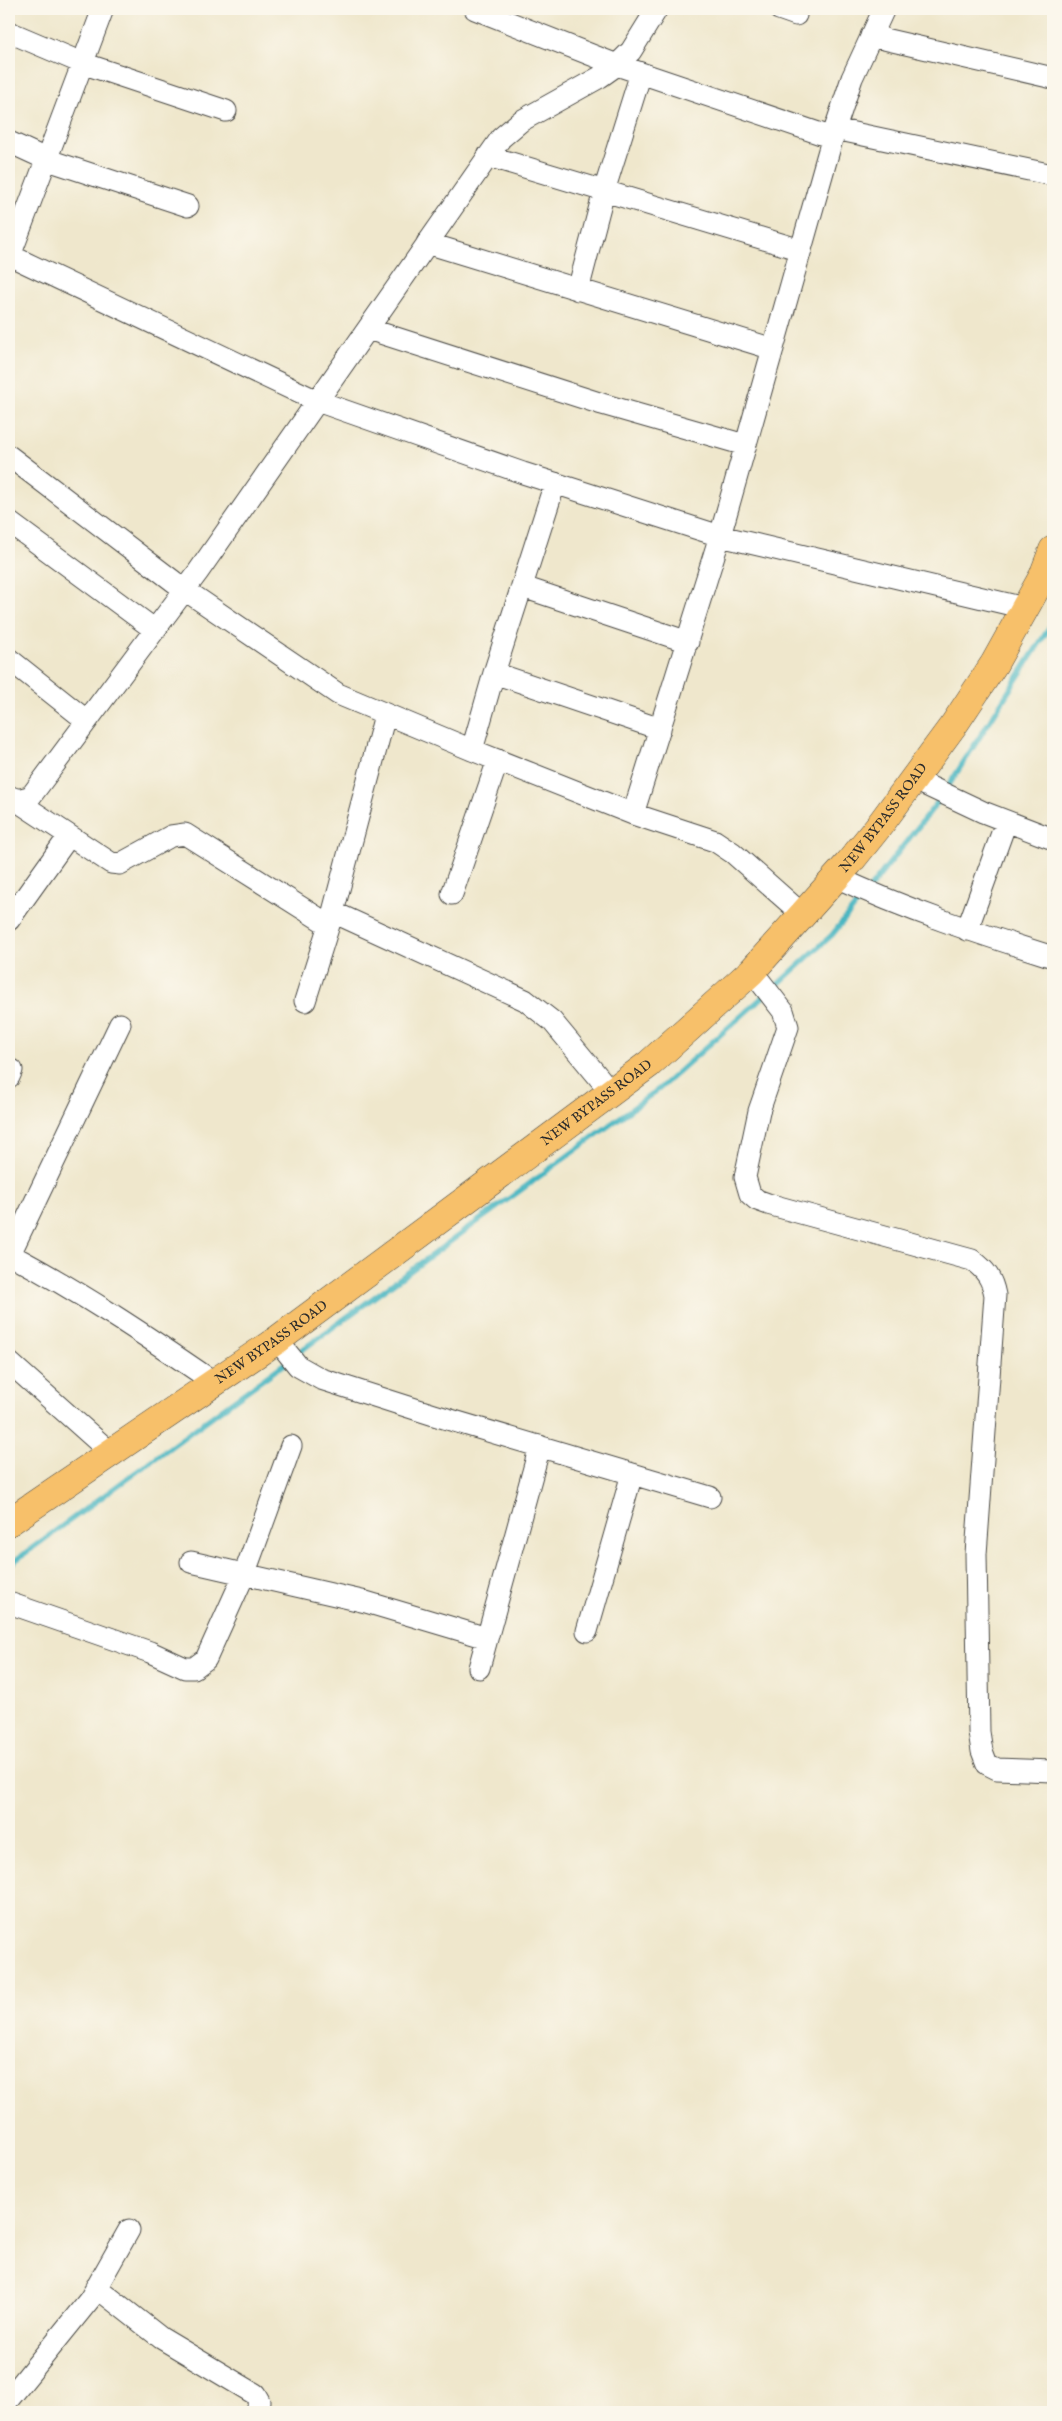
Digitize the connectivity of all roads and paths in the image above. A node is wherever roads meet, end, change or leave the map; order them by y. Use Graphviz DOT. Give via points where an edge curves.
graph roads {
  1 [pos="103,9"];
  2 [pos="475,9"];
  3 [pos="657,9"];
  4 [pos="884,9"];
  5 [pos="9,32"];
  6 [pos="871,36"];
  7 [pos="82,63"];
  8 [pos="617,65"];
  9 [pos="641,73"];
  10 [pos="1053,78"];
  11 [pos="226,111"];
  12 [pos="834,134"];
  13 [pos="9,142"];
  14 [pos="488,156"];
  15 [pos="48,160"];
  16 [pos="1053,175"];
  17 [pos="604,191"];
  18 [pos="188,206"];
  19 [pos="427,244"];
  20 [pos="801,250"];
  21 [pos="9,256"];
  22 [pos="578,290"];
  23 [pos="368,329"];
  24 [pos="772,349"];
  25 [pos="317,401"];
  26 [pos="745,445"];
  27 [pos="9,456"];
  28 [pos="555,483"];
  29 [pos="9,522"];
  30 [pos="720,536"];
  31 [pos="1051,561"];
  32 [pos="523,587"];
  33 [pos="185,590"];
  34 [pos="1025,608"];
  35 [pos="155,630"];
  36 [pos="688,642"];
  37 [pos="9,659"];
  38 [pos="494,673"];
  39 [pos="385,715"];
  40 [pos="87,721"];
  41 [pos="660,729"];
  42 [pos="472,750"];
  43 [pos="498,760"];
  44 [pos="920,782"];
  45 [pos="12,798"];
  46 [pos="633,814"];
  47 [pos="1006,822"];
  48 [pos="69,836"];
  49 [pos="1053,839"];
  50 [pos="836,877"];
  51 [pos="452,894"];
  52 [pos="802,914"];
  53 [pos="331,919"];
  54 [pos="9,920"];
  55 [pos="967,930"];
  56 [pos="1053,957"];
  57 [pos="752,971"];
  58 [pos="305,1001"];
  59 [pos="120,1024"];
  60 [pos="611,1092"];
  61 [pos="9,1254"];
  62 [pos="288,1353"];
  63 [pos="9,1362"];
  64 [pos="214,1383"];
  65 [pos="291,1446"];
  66 [pos="540,1446"];
  67 [pos="111,1453"];
  68 [pos="632,1474"];
  69 [pos="710,1497"];
  70 [pos="9,1522"];
  71 [pos="191,1562"];
  72 [pos="244,1575"];
  73 [pos="9,1604"];
  74 [pos="586,1631"];
  75 [pos="487,1638"];
  76 [pos="479,1668"];
  77 [pos="1053,1771"];
  78 [pos="128,2230"];
  79 [pos="96,2287"];
  80 [pos="9,2399"];
  81 [pos="18,2412"];
  82 [pos="257,2412"];
  1 -- 7 [label="street"];
  2 -- 8 [label="street"];
  3 -- 8 [label="street" via="631,51"];
  4 -- 6 [label="street"];
  5 -- 7 [label="street"];
  6 -- 10 [label="street"];
  6 -- 12 [label="street" via="852,78"];
  7 -- 11 [label="street"];
  7 -- 15 [label="street"];
  8 -- 9 [label="street"];
  8 -- 14 [label="street" via="600,78 521,121"];
  9 -- 12 [label="street"];
  9 -- 17 [label="street"];
  12 -- 16 [label="street"];
  12 -- 20 [label="street"];
  13 -- 15 [label="street"];
  14 -- 17 [label="street"];
  14 -- 19 [label="street"];
  15 -- 18 [label="street"];
  15 -- 21 [label="street"];
  17 -- 20 [label="street"];
  17 -- 22 [label="street"];
  19 -- 22 [label="street"];
  19 -- 23 [label="street"];
  20 -- 24 [label="street"];
  21 -- 25 [label="street"];
  22 -- 24 [label="street"];
  23 -- 25 [label="street"];
  23 -- 26 [label="street" via="602,404"];
  24 -- 26 [label="street"];
  25 -- 28 [label="street"];
  25 -- 33 [label="street"];
  26 -- 30 [label="street"];
  27 -- 33 [label="street"];
  28 -- 30 [label="street"];
  28 -- 32 [label="street"];
  29 -- 35 [label="street"];
  30 -- 34 [label="street"];
  30 -- 36 [label="street"];
  31 -- 34 [label="main road, NEW BYPASS ROAD"];
  32 -- 36 [label="street"];
  32 -- 38 [label="street"];
  33 -- 35 [label="street"];
  33 -- 39 [label="street" via="320,683"];
  34 -- 44 [label="main road, NEW BYPASS ROAD"];
  35 -- 40 [label="street"];
  36 -- 41 [label="street"];
  37 -- 40 [label="street"];
  38 -- 41 [label="street"];
  38 -- 42 [label="street"];
  39 -- 42 [label="street"];
  39 -- 53 [label="street"];
  40 -- 45 [label="street" via="31,796 22,800"];
  41 -- 46 [label="street"];
  42 -- 43 [label="street"];
  43 -- 46 [label="street"];
  43 -- 51 [label="street"];
  44 -- 47 [label="street"];
  44 -- 50 [label="main road, NEW BYPASS ROAD"];
  45 -- 48 [label="street"];
  46 -- 52 [label="street" via="715,840"];
  47 -- 49 [label="street"];
  47 -- 55 [label="street"];
  48 -- 53 [label="street" via="111,863 120,864 171,836 185,834"];
  48 -- 54 [label="street"];
  50 -- 52 [label="main road, NEW BYPASS ROAD"];
  50 -- 55 [label="street"];
  52 -- 57 [label="main road, NEW BYPASS ROAD"];
  53 -- 58 [label="street"];
  53 -- 60 [label="street" via="525,1000 552,1021"];
  55 -- 56 [label="street"];
  57 -- 60 [label="main road, NEW BYPASS ROAD" via="687,1031"];
  57 -- 77 [label="street" via="783,1011 788,1026 754,1128 745,1177 750,1194 768,1204 972,1260 992,1281 995,1295 976,1554 979,1732 987,1764 997,1769"];
  59 -- 61 [label="street"];
  60 -- 62 [label="main road, NEW BYPASS ROAD"];
  61 -- 64 [label="street" via="86,1298"];
  62 -- 64 [label="main road, NEW BYPASS ROAD"];
  62 -- 66 [label="street" via="321,1379"];
  63 -- 67 [label="street"];
  64 -- 67 [label="main road, NEW BYPASS ROAD"];
  65 -- 72 [label="street"];
  66 -- 68 [label="street"];
  66 -- 75 [label="street"];
  67 -- 70 [label="main road, NEW BYPASS ROAD"];
  68 -- 69 [label="street"];
  68 -- 74 [label="street"];
  71 -- 72 [label="street"];
  72 -- 73 [label="street" via="206,1659 194,1668 185,1668 150,1652"];
  72 -- 75 [label="street" via="366,1602"];
  75 -- 76 [label="street"];
  78 -- 79 [label="street"];
  79 -- 80 [label="street" via="90,2299"];
  79 -- 82 [label="street" via="161,2338 254,2394 259,2401"];
  80 -- 81 [label="street"];
}
